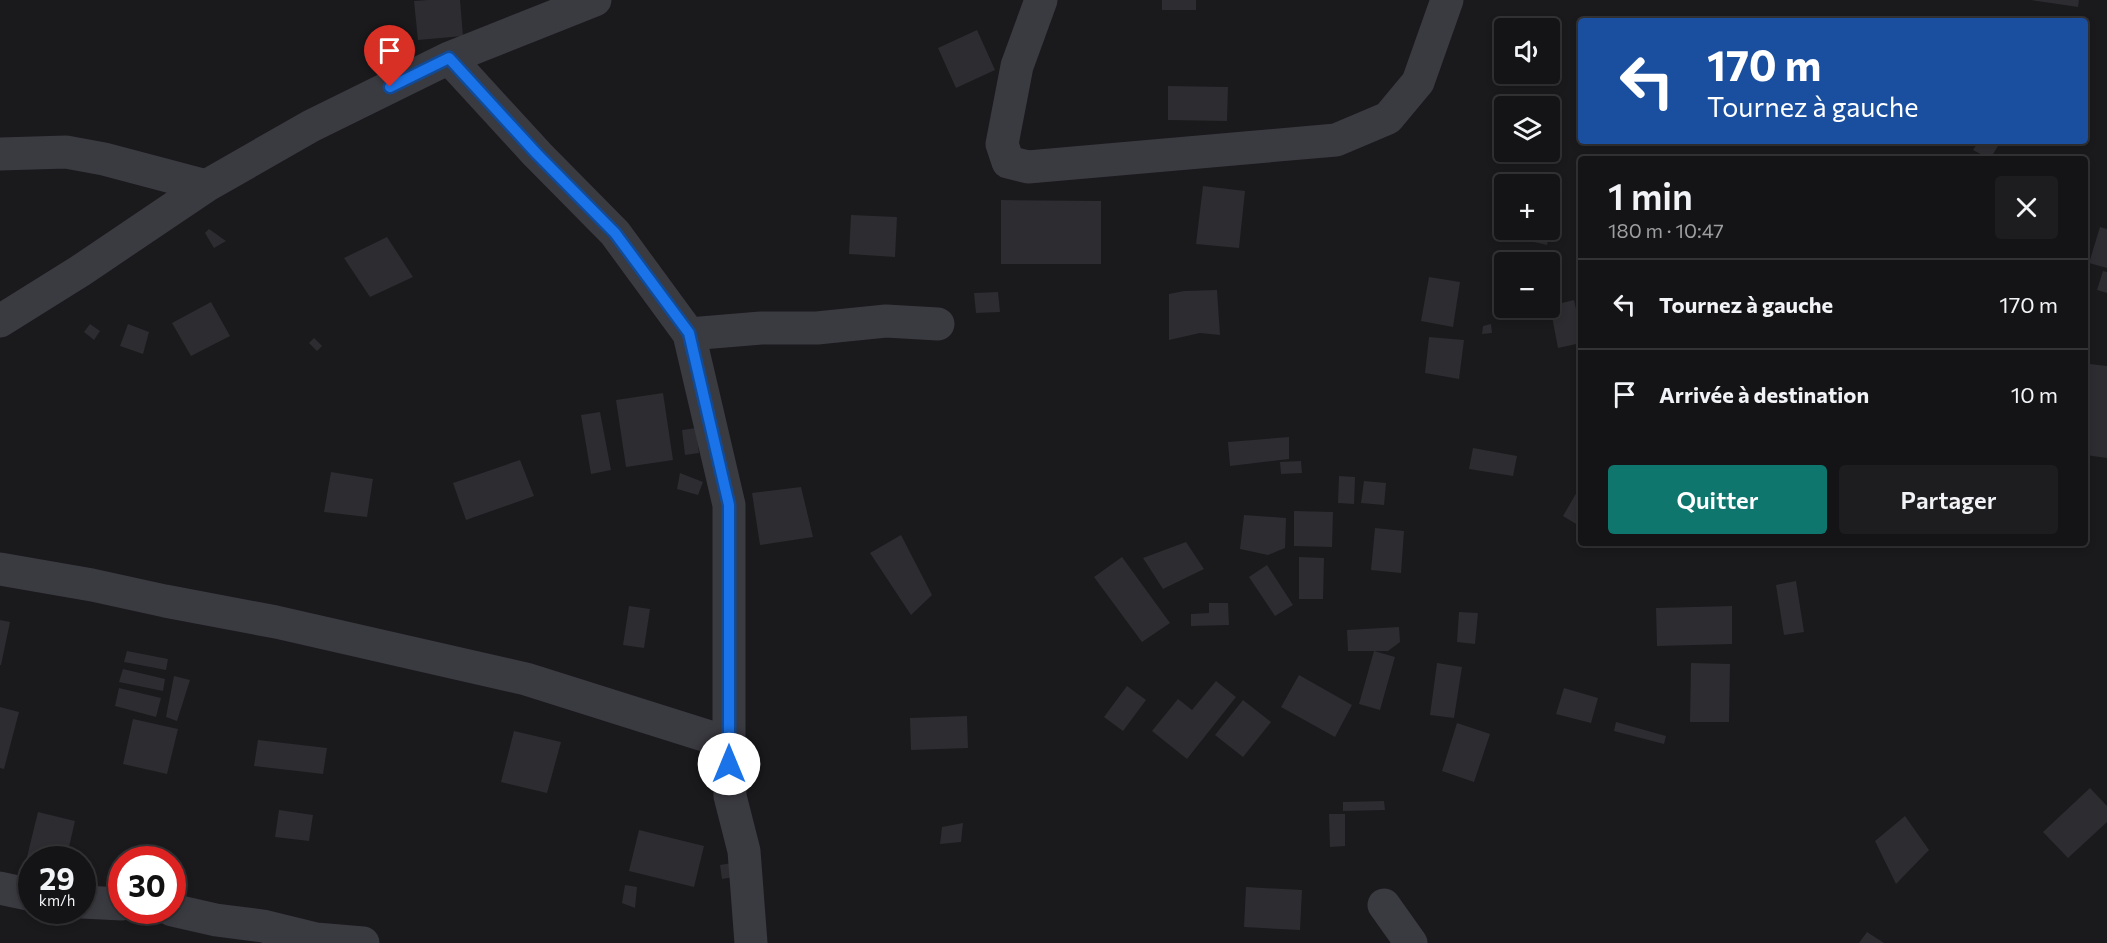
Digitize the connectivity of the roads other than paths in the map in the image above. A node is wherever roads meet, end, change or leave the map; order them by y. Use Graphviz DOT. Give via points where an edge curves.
graph roads {
  1 [pos="596,0"];
  2 [pos="1041,0"];
  3 [pos="1447,0"];
  4 [pos="449,58"];
  5 [pos="0,154"];
  6 [pos="206,186"];
  7 [pos="0,321"];
  8 [pos="938,324"];
  9 [pos="689,333"];
  10 [pos="0,569"];
  11 [pos="729,743"];
  12 [pos="0,888"];
  13 [pos="18,892"];
  14 [pos="1384,905"];
  15 [pos="186,913"];
  16 [pos="363,943"];
  17 [pos="751,943"];
  18 [pos="1411,943"];
  1 -- 4 [label="street"];
  2 -- 3 [label="street" via="1017,66 1002,144 1008,162 1028,167 1336,140 1388,118 1418,82"];
  4 -- 6 [label="street" via="311,126"];
  4 -- 9 [label="street" via="615,233"];
  5 -- 6 [label="street" via="66,152"];
  6 -- 7 [label="street"];
  8 -- 9 [label="street" via="886,321"];
  9 -- 11 [label="street" via="729,505"];
  10 -- 11 [label="street" via="276,622 526,679"];
  11 -- 17 [label="street" via="730,795 744,851"];
  12 -- 13 [label="street"];
  14 -- 18 [label="street"];
  15 -- 16 [label="street" via="315,939"];
}
